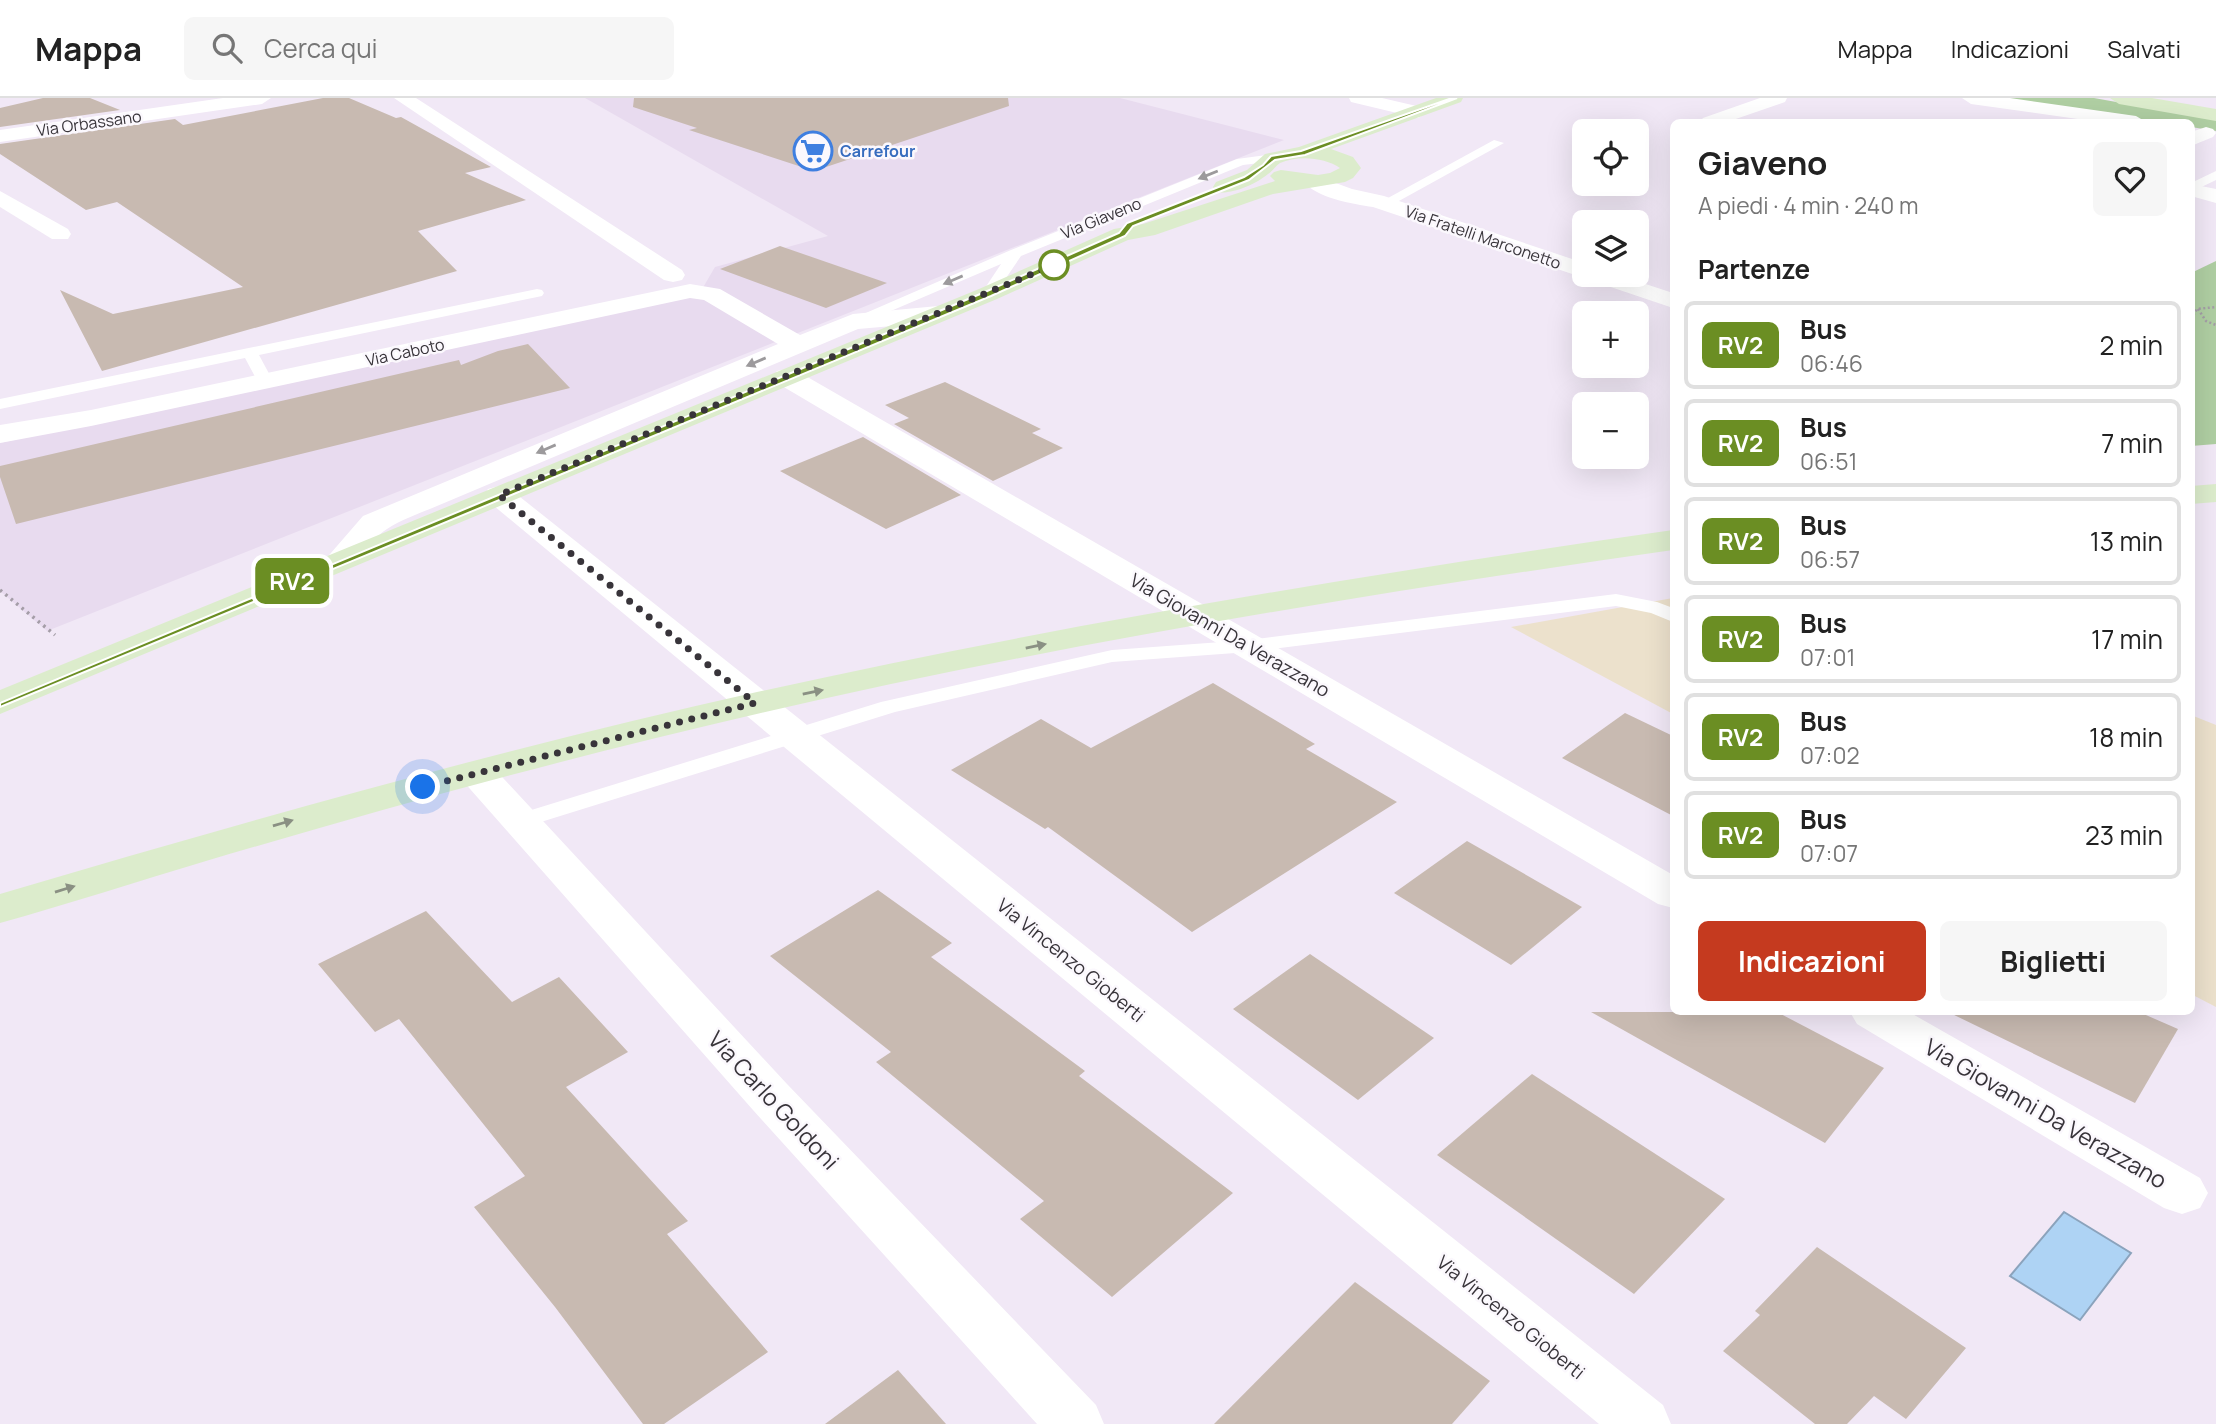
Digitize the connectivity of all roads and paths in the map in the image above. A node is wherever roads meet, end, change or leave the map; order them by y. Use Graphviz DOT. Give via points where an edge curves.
graph roads {
  1 [pos="141,98"];
  2 [pos="262,98"];
  3 [pos="403,98"];
  4 [pos="1358,98"];
  5 [pos="1454,98"];
  6 [pos="1778,98"];
  7 [pos="2119,98"];
  8 [pos="2168,98"];
  9 [pos="2216,107"];
  10 [pos="1970,108"];
  11 [pos="170,111"];
  12 [pos="1410,115"];
  13 [pos="1718,119"];
  14 [pos="2115,119"];
  15 [pos="2173,119"];
  16 [pos="0,135"];
  17 [pos="1498,143"];
  18 [pos="1302,153"];
  19 [pos="1269,162"];
  20 [pos="1344,168"];
  21 [pos="2216,176"];
  22 [pos="1310,181"];
  23 [pos="2195,187"];
  24 [pos="2195,190"];
  25 [pos="2216,196"];
  26 [pos="0,198"];
  27 [pos="1379,202"];
  28 [pos="60,234"];
  29 [pos="1122,234"];
  30 [pos="1016,253"];
  31 [pos="1572,267"];
  32 [pos="673,275"];
  33 [pos="1631,287"];
  34 [pos="537,293"];
  35 [pos="988,294"];
  36 [pos="1670,300"];
  37 [pos="2216,307"];
  38 [pos="2197,309"];
  39 [pos="2195,313"];
  40 [pos="939,314"];
  41 [pos="417,318"];
  42 [pos="853,322"];
  43 [pos="2216,325"];
  44 [pos="439,345"];
  45 [pos="799,345"];
  46 [pos="250,352"];
  47 [pos="787,377"];
  48 [pos="265,381"];
  49 [pos="0,404"];
  50 [pos="0,434"];
  51 [pos="2216,493"];
  52 [pos="499,495"];
  53 [pos="2195,495"];
  54 [pos="1670,540"];
  55 [pos="340,561"];
  56 [pos="0,590"];
  57 [pos="1670,614"];
  58 [pos="1196,615"];
  59 [pos="1249,646"];
  60 [pos="92,664"];
  61 [pos="0,703"];
  62 [pos="755,703"];
  63 [pos="797,737"];
  64 [pos="477,773"];
  65 [pos="520,821"];
  66 [pos="1670,892"];
  67 [pos="0,909"];
  68 [pos="1878,1015"];
  69 [pos="2182,1192"];
  70 [pos="1075,1424"];
  71 [pos="1642,1424"];
  1 -- 11 [label="street"];
  2 -- 11 [label="street, Via Orbassano"];
  3 -- 32 [label="street"];
  4 -- 12 [label="street"];
  5 -- 12 [label="main road"];
  6 -- 13 [label="street"];
  7 -- 15 [label="main road"];
  8 -- 9 [label="main road"];
  10 -- 14 [label="street" via="2003,103"];
  11 -- 16 [label="street, Via Orbassano"];
  12 -- 18 [label="main road"];
  12 -- 20 [label="main road" via="1364,141"];
  17 -- 27 [label="lane, Via Fratelli Marconetto"];
  18 -- 19 [label="main road"];
  18 -- 20 [label="main road" via="1328,155"];
  19 -- 22 [label="main road" via="1278,175"];
  19 -- 29 [label="main road, Via Giaveno" via="1246,178 1130,224"];
  19 -- 30 [label="lane, Via Giaveno, one-way" via="1241,162"];
  20 -- 22 [label="main road, Via Giaveno"];
  20 -- 27 [label="street, Via Fratelli Marconetto"];
  21 -- 23 [label="lane"];
  22 -- 27 [label="street, Via Fratelli Marconetto"];
  22 -- 29 [label="main road, Via Giaveno"];
  24 -- 25 [label="street"];
  26 -- 28 [label="street"];
  27 -- 31 [label="street, Via Fratelli Marconetto"];
  29 -- 35 [label="main road, Via Giaveno"];
  30 -- 35 [label="lane"];
  30 -- 42 [label="lane, Via Giaveno, one-way"];
  33 -- 36 [label="street"];
  34 -- 41 [label="lane"];
  35 -- 40 [label="main road, Via Giaveno"];
  37 -- 38 [label="path"];
  38 -- 39 [label="path"];
  38 -- 43 [label="path"];
  40 -- 42 [label="street"];
  40 -- 47 [label="main road, Via Giaveno"];
  41 -- 44 [label="lane"];
  41 -- 46 [label="lane"];
  42 -- 45 [label="street"];
  44 -- 45 [label="street, Via Caboto" via="701,291"];
  44 -- 48 [label="street, Via Caboto"];
  45 -- 55 [label="street, one-way" via="374,523"];
  46 -- 48 [label="lane"];
  46 -- 49 [label="lane"];
  47 -- 52 [label="main road, Via Giaveno"];
  47 -- 58 [label="street, Via Giovanni Da Verazzano"];
  48 -- 50 [label="street, Via Caboto"];
  51 -- 53 [label="main road"];
  52 -- 55 [label="main road, Via Giaveno"];
  52 -- 62 [label="street, Via Vincenzo Gioberti"];
  54 -- 58 [label="main road"];
  55 -- 60 [label="main road, Via Giaveno"];
  56 -- 60 [label="path"];
  57 -- 59 [label="lane" via="1616,600"];
  58 -- 59 [label="street, Via Giovanni Da Verazzano"];
  62 -- 58 [label="main road, one-way"];
  59 -- 63 [label="lane" via="1112,656 889,707"];
  59 -- 66 [label="street, Via Giovanni Da Verazzano"];
  60 -- 61 [label="main road, Via Giaveno"];
  62 -- 63 [label="street, Via Vincenzo Gioberti"];
  62 -- 64 [label="main road"];
  63 -- 65 [label="lane"];
  63 -- 71 [label="street, Via Vincenzo Gioberti"];
  64 -- 65 [label="street, Via Carlo Goldoni"];
  67 -- 64 [label="main road, one-way" via="288,822"];
  65 -- 70 [label="street, Via Carlo Goldoni"];
  68 -- 69 [label="street, Via Giovanni Da Verazzano"];
}
